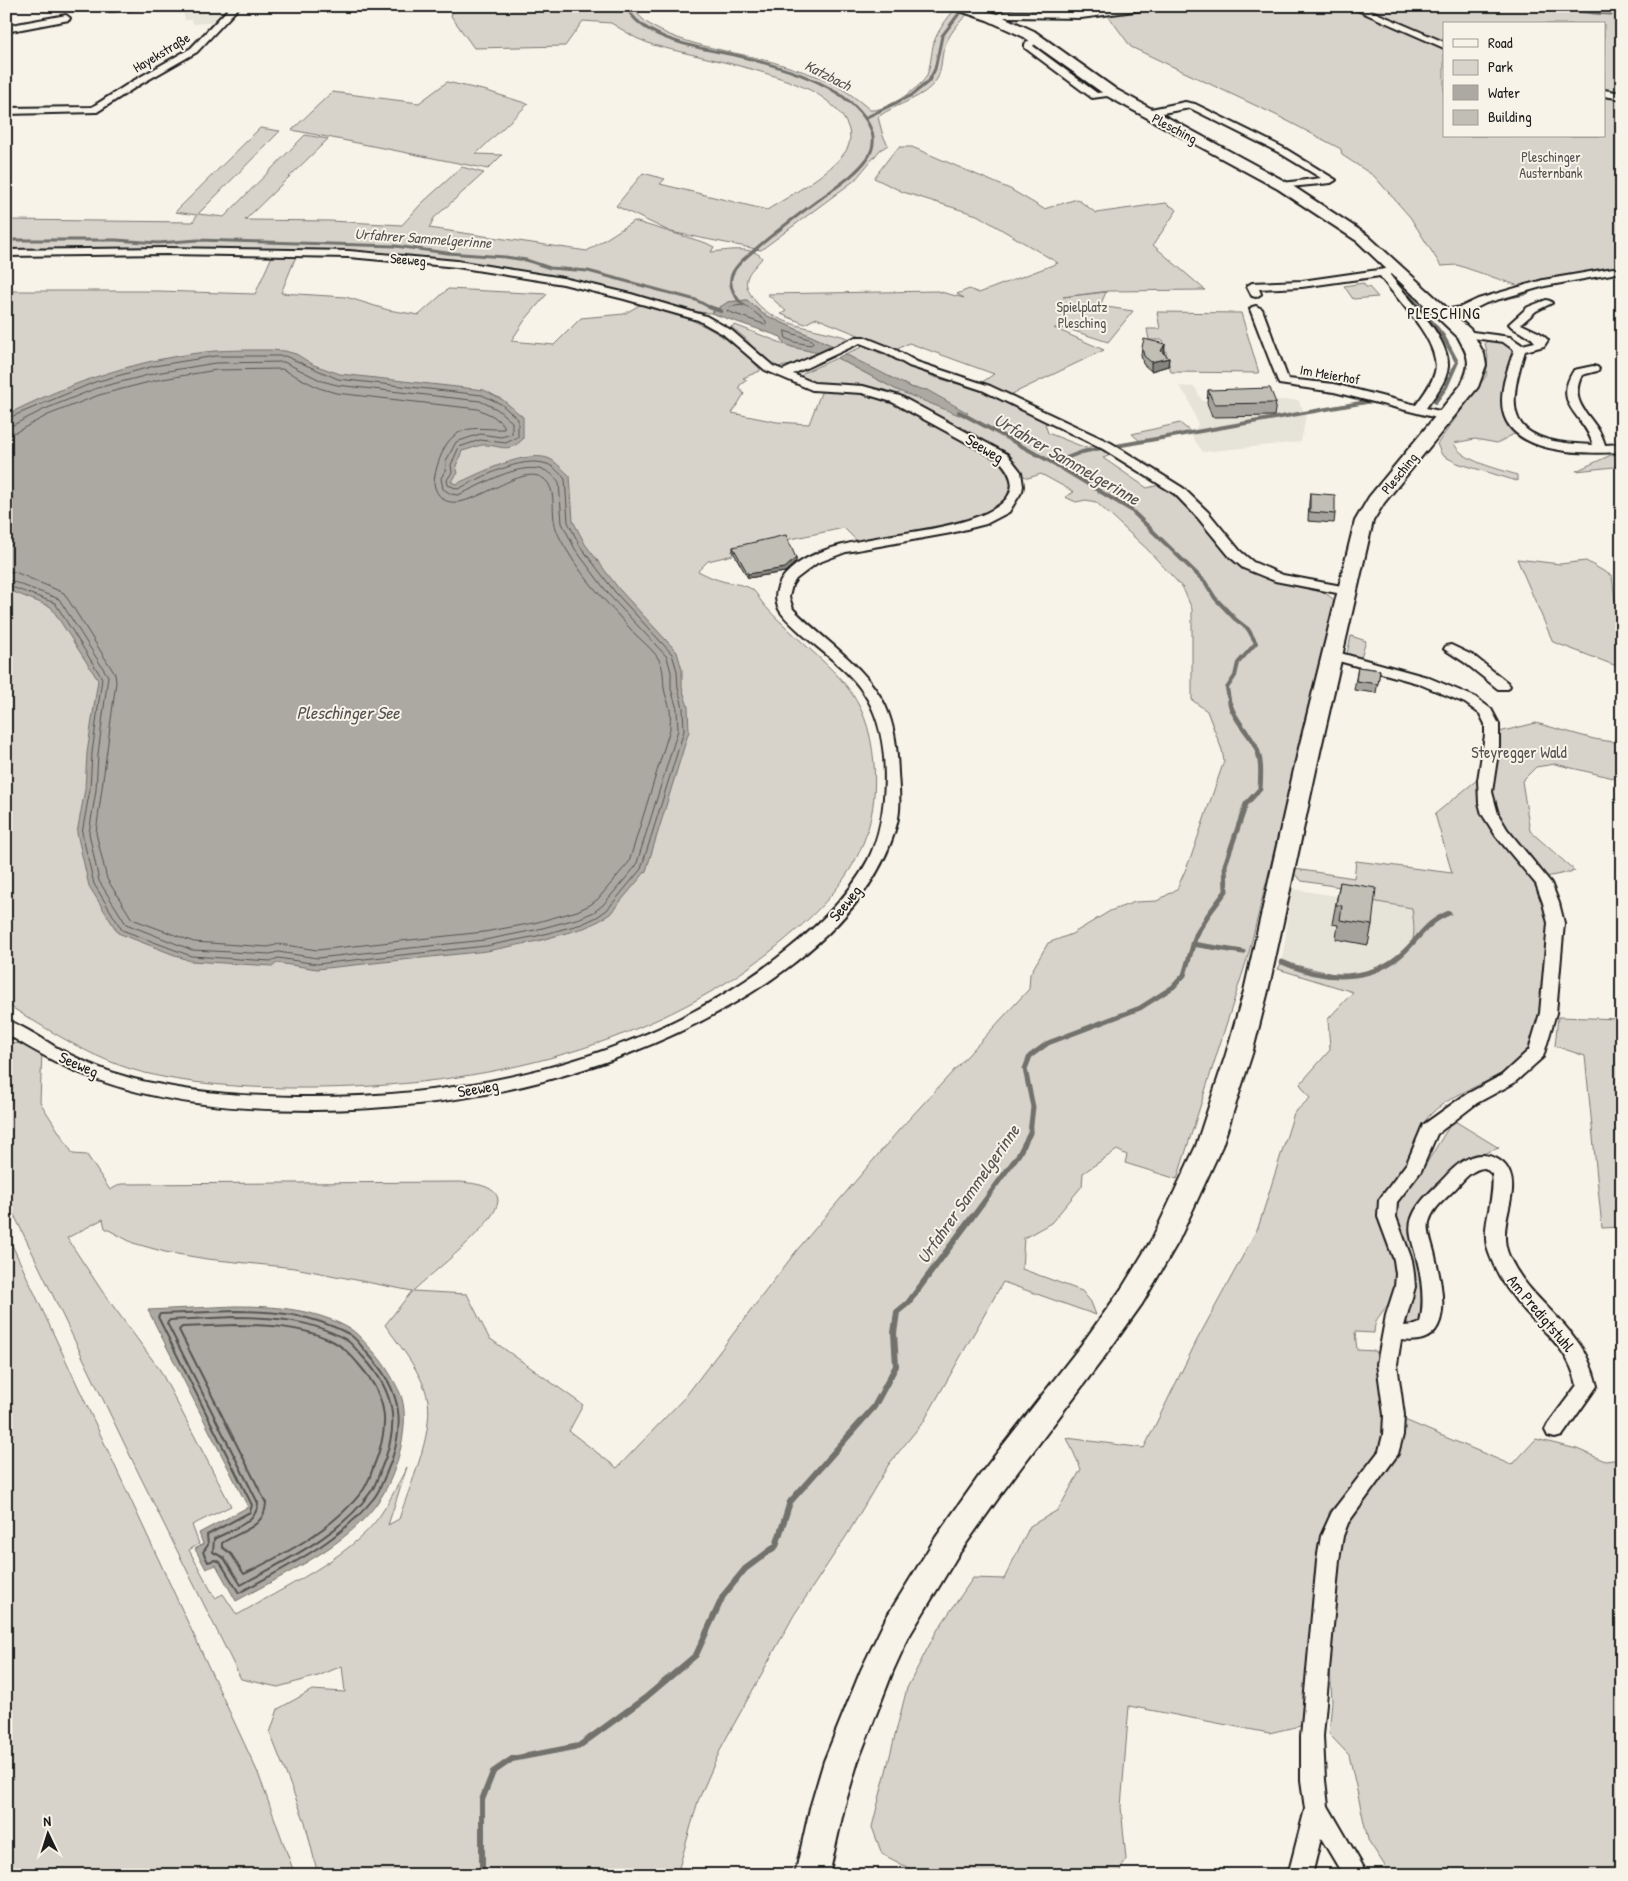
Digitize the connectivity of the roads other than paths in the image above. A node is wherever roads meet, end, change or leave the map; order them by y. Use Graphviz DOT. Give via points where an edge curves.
graph roads {
  1 [pos="135,6"];
  2 [pos="236,6"];
  3 [pos="958,6"];
  4 [pos="1150,6"];
  5 [pos="1352,6"];
  6 [pos="1123,8"];
  7 [pos="113,9"];
  8 [pos="992,17"];
  9 [pos="66,18"];
  10 [pos="6,29"];
  11 [pos="1443,45"];
  12 [pos="1606,93"];
  13 [pos="1622,96"];
  14 [pos="6,111"];
  15 [pos="1146,113"];
  16 [pos="1283,186"];
  17 [pos="6,252"];
  18 [pos="1390,271"];
  19 [pos="1613,271"];
  20 [pos="1256,294"];
  21 [pos="1546,303"];
  22 [pos="1256,308"];
  23 [pos="1444,313"];
  24 [pos="1465,334"];
  25 [pos="1520,349"];
  26 [pos="1594,368"];
  27 [pos="784,374"];
  28 [pos="1419,410"];
  29 [pos="1445,416"];
  30 [pos="1622,448"];
  31 [pos="1600,449"];
  32 [pos="1347,591"];
  33 [pos="1451,649"];
  34 [pos="1333,655"];
  35 [pos="1503,686"];
  36 [pos="6,1026"];
  37 [pos="1393,1330"];
  38 [pos="1555,1430"];
  39 [pos="1318,1809"];
  40 [pos="812,1875"];
  41 [pos="1300,1875"];
  42 [pos="1356,1875"];
  1 -- 7 [label="street"];
  2 -- 14 [label="street, Hayekstraße" via="194,50 91,111"];
  3 -- 8 [label="main road, Plesching"];
  4 -- 6 [label="street"];
  5 -- 11 [label="street"];
  6 -- 8 [label="street" via="1081,15 1006,14"];
  8 -- 15 [label="main road, Plesching" via="1035,38"];
  9 -- 10 [label="street"];
  12 -- 13 [label="street"];
  15 -- 16 [label="main road, Plesching"];
  15 -- 16 [label="street, Plesching" via="1192,106 1281,150 1331,180"];
  16 -- 18 [label="main road, Plesching" via="1371,245"];
  17 -- 27 [label="street, Seeweg" via="332,254 458,264 518,273 603,290 702,318 738,340 769,368"];
  18 -- 20 [label="street" via="1302,284 1252,286"];
  18 -- 23 [label="main road, Plesching"];
  18 -- 28 [label="street" via="1433,338 1442,364 1439,378"];
  19 -- 23 [label="street" via="1543,283 1482,301 1464,310"];
  21 -- 25 [label="street" via="1532,308 1515,324 1518,329 1542,340 1540,344"];
  22 -- 28 [label="street, Im Meierhof" via="1283,382 1334,388"];
  23 -- 24 [label="main road, Plesching"];
  24 -- 25 [label="street" via="1506,338"];
  24 -- 29 [label="main road, Plesching" via="1476,354 1476,370 1469,387"];
  25 -- 31 [label="street" via="1508,389 1509,414 1513,423 1528,435 1554,445"];
  26 -- 31 [label="street" via="1578,372 1572,380 1570,394 1573,404 1599,439"];
  27 -- 32 [label="street" via="860,339 913,364 986,388 1108,446 1179,491 1235,554 1263,572"];
  27 -- 36 [label="street, Seeweg" via="812,386 863,390 896,400 995,451 1011,465 1017,481 1010,503 987,519 960,528 837,549 799,567 783,587 783,603 787,611 848,667 875,701 884,718 890,756 892,800 883,844 860,887 808,942 738,995 652,1039 527,1079 420,1097 274,1103 168,1093 138,1087 79,1066"];
  28 -- 29 [label="street, Im Meierhof"];
  29 -- 32 [label="main road, Plesching" via="1370,510"];
  30 -- 31 [label="street"];
  32 -- 34 [label="main road, Plesching"];
  33 -- 35 [label="street"];
  34 -- 37 [label="street" via="1420,679 1481,706 1493,722 1486,768 1487,806 1499,828 1543,884 1556,923 1548,1013 1537,1053 1508,1079 1471,1099 1429,1130 1415,1166 1388,1200 1386,1210 1405,1274 1405,1287"];
  34 -- 40 [label="main road, Plesching" via="1256,991 1209,1146 1164,1242 1137,1288 946,1546 897,1628 876,1670 841,1761"];
  37 -- 38 [label="street, Am Predigtstuhl" via="1412,1334 1421,1332 1429,1327 1434,1310 1419,1225 1425,1210 1462,1170 1476,1162 1494,1166 1500,1173 1501,1183 1495,1223 1497,1250 1521,1294 1564,1337 1579,1360 1587,1386"];
  37 -- 39 [label="street" via="1387,1364 1394,1415 1388,1454 1340,1518 1332,1536 1328,1560 1312,1736 1313,1780"];
  39 -- 41 [label="street"];
  39 -- 42 [label="street"];
}
